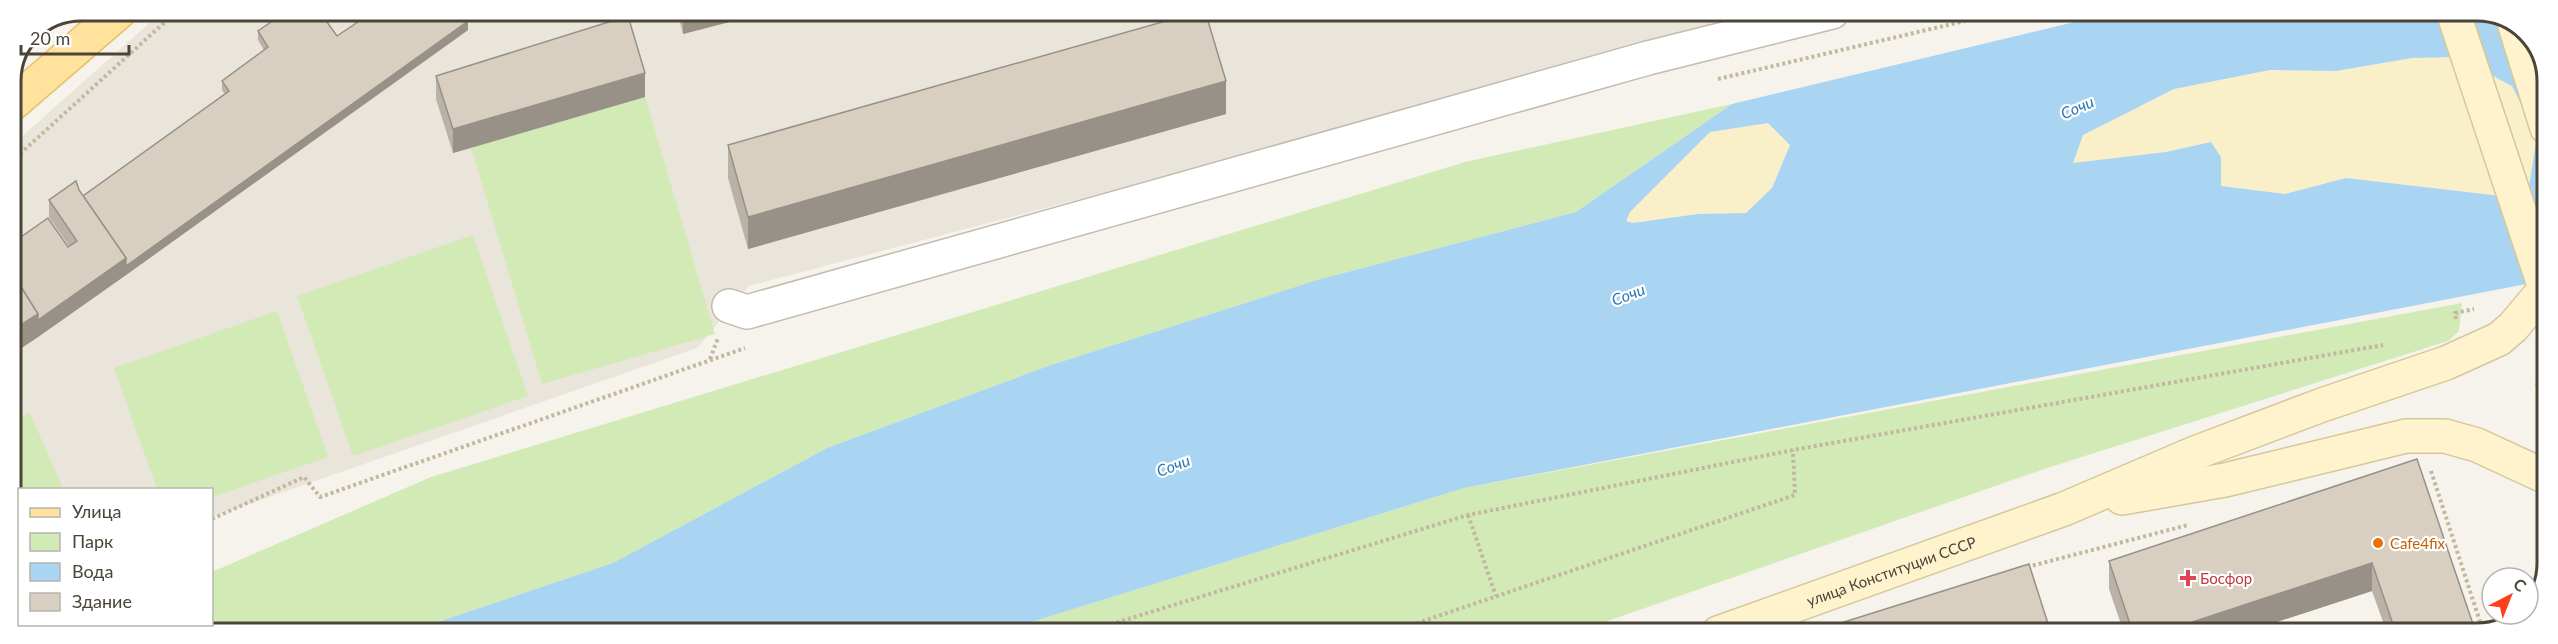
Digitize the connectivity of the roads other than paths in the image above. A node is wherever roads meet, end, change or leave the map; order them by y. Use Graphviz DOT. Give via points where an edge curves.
graph roads {
  1 [pos="107,21"];
  2 [pos="1796,21"];
  3 [pos="2456,21"];
  4 [pos="2519,39"];
  5 [pos="21,96"];
  6 [pos="2537,96"];
  7 [pos="2537,264"];
  8 [pos="2537,301"];
  9 [pos="729,306"];
  10 [pos="2537,473"];
  11 [pos="2064,509"];
  12 [pos="1746,623"];
  1 -- 5 [label="main road"];
  2 -- 9 [label="street" via="1648,58 747,312"];
  3 -- 7 [label="main road"];
  4 -- 6 [label="main road"];
  8 -- 11 [label="main road" via="2499,339 2475,351 2195,453"];
  10 -- 11 [label="main road" via="2477,445 2445,436 2406,436 2225,480"];
  11 -- 12 [label="main road, улица Конституции СССР"];
}
